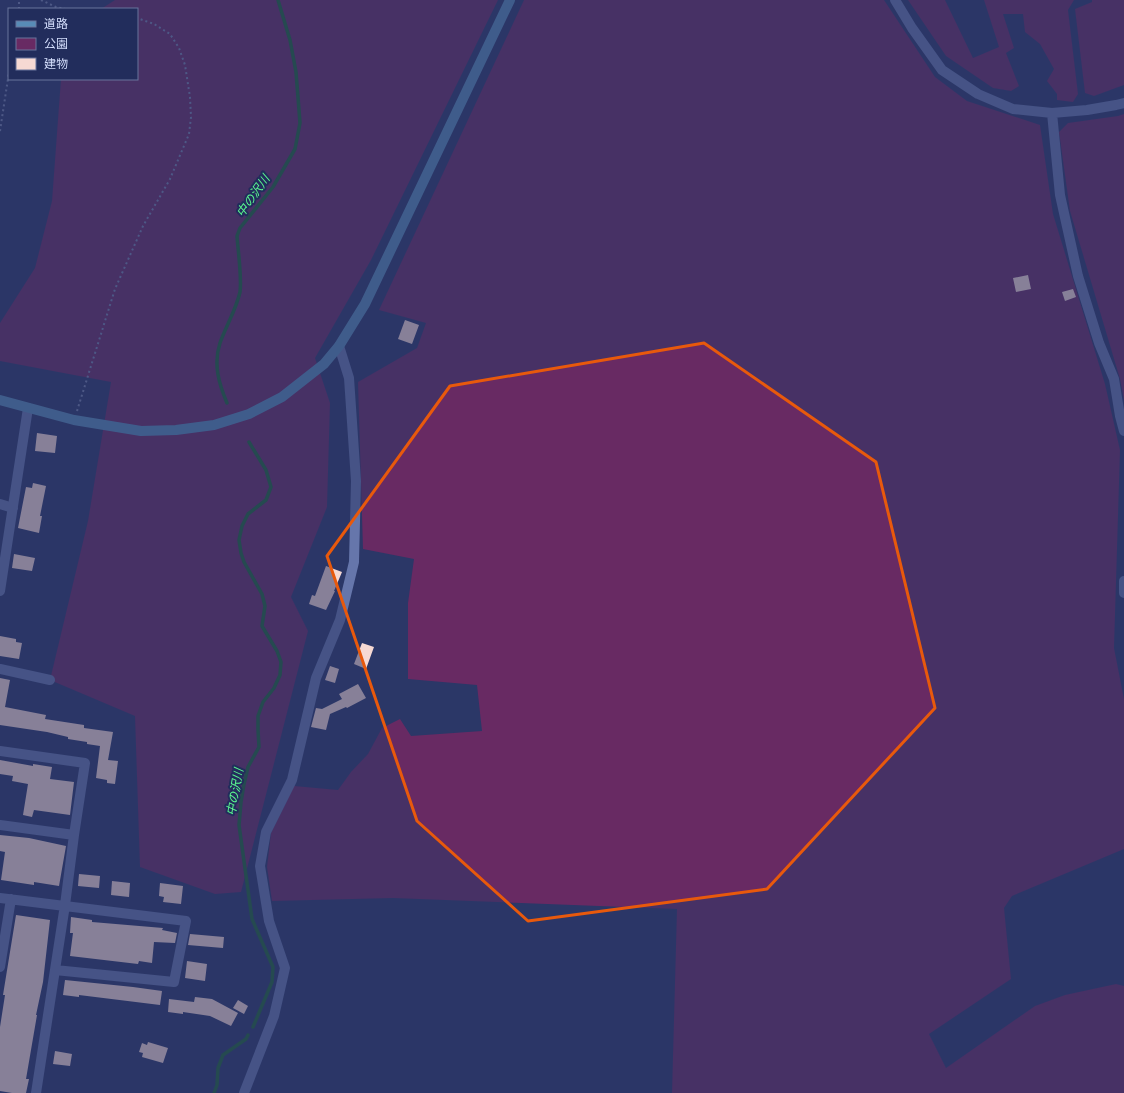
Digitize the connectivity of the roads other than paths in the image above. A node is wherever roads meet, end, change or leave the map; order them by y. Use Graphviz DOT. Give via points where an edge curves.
graph roads {
  1 [pos="510,0"];
  2 [pos="895,0"];
  3 [pos="1124,103"];
  4 [pos="1052,113"];
  5 [pos="339,346"];
  6 [pos="0,400"];
  7 [pos="28,408"];
  8 [pos="1124,431"];
  9 [pos="0,504"];
  10 [pos="13,508"];
  11 [pos="1124,581"];
  12 [pos="0,591"];
  13 [pos="1124,593"];
  14 [pos="0,669"];
  15 [pos="50,680"];
  16 [pos="0,751"];
  17 [pos="0,825"];
  18 [pos="74,835"];
  19 [pos="0,898"];
  20 [pos="11,899"];
  21 [pos="65,905"];
  22 [pos="0,967"];
  23 [pos="55,970"];
  24 [pos="36,1093"];
  25 [pos="244,1093"];
  1 -- 5 [label="street" via="365,304"];
  2 -- 4 [label="street" via="942,70 978,94 1013,109"];
  3 -- 4 [label="street"];
  4 -- 8 [label="street" via="1060,195 1078,276 1114,379"];
  5 -- 7 [label="street" via="324,364 282,397 249,414 214,425 141,431 74,420"];
  5 -- 25 [label="street" via="349,378 356,481 354,562 340,620 316,678 292,780 266,832 260,866 269,921 285,968 274,1016"];
  6 -- 7 [label="street"];
  7 -- 10 [label="street"];
  9 -- 10 [label="street"];
  10 -- 12 [label="street"];
  11 -- 13 [label="street"];
  14 -- 15 [label="street"];
  16 -- 18 [label="street" via="85,763"];
  17 -- 18 [label="street"];
  18 -- 21 [label="street"];
  19 -- 20 [label="street"];
  20 -- 21 [label="street"];
  20 -- 22 [label="street"];
  21 -- 23 [label="street"];
  21 -- 23 [label="street" via="186,921 174,982"];
  23 -- 24 [label="street"];
}
